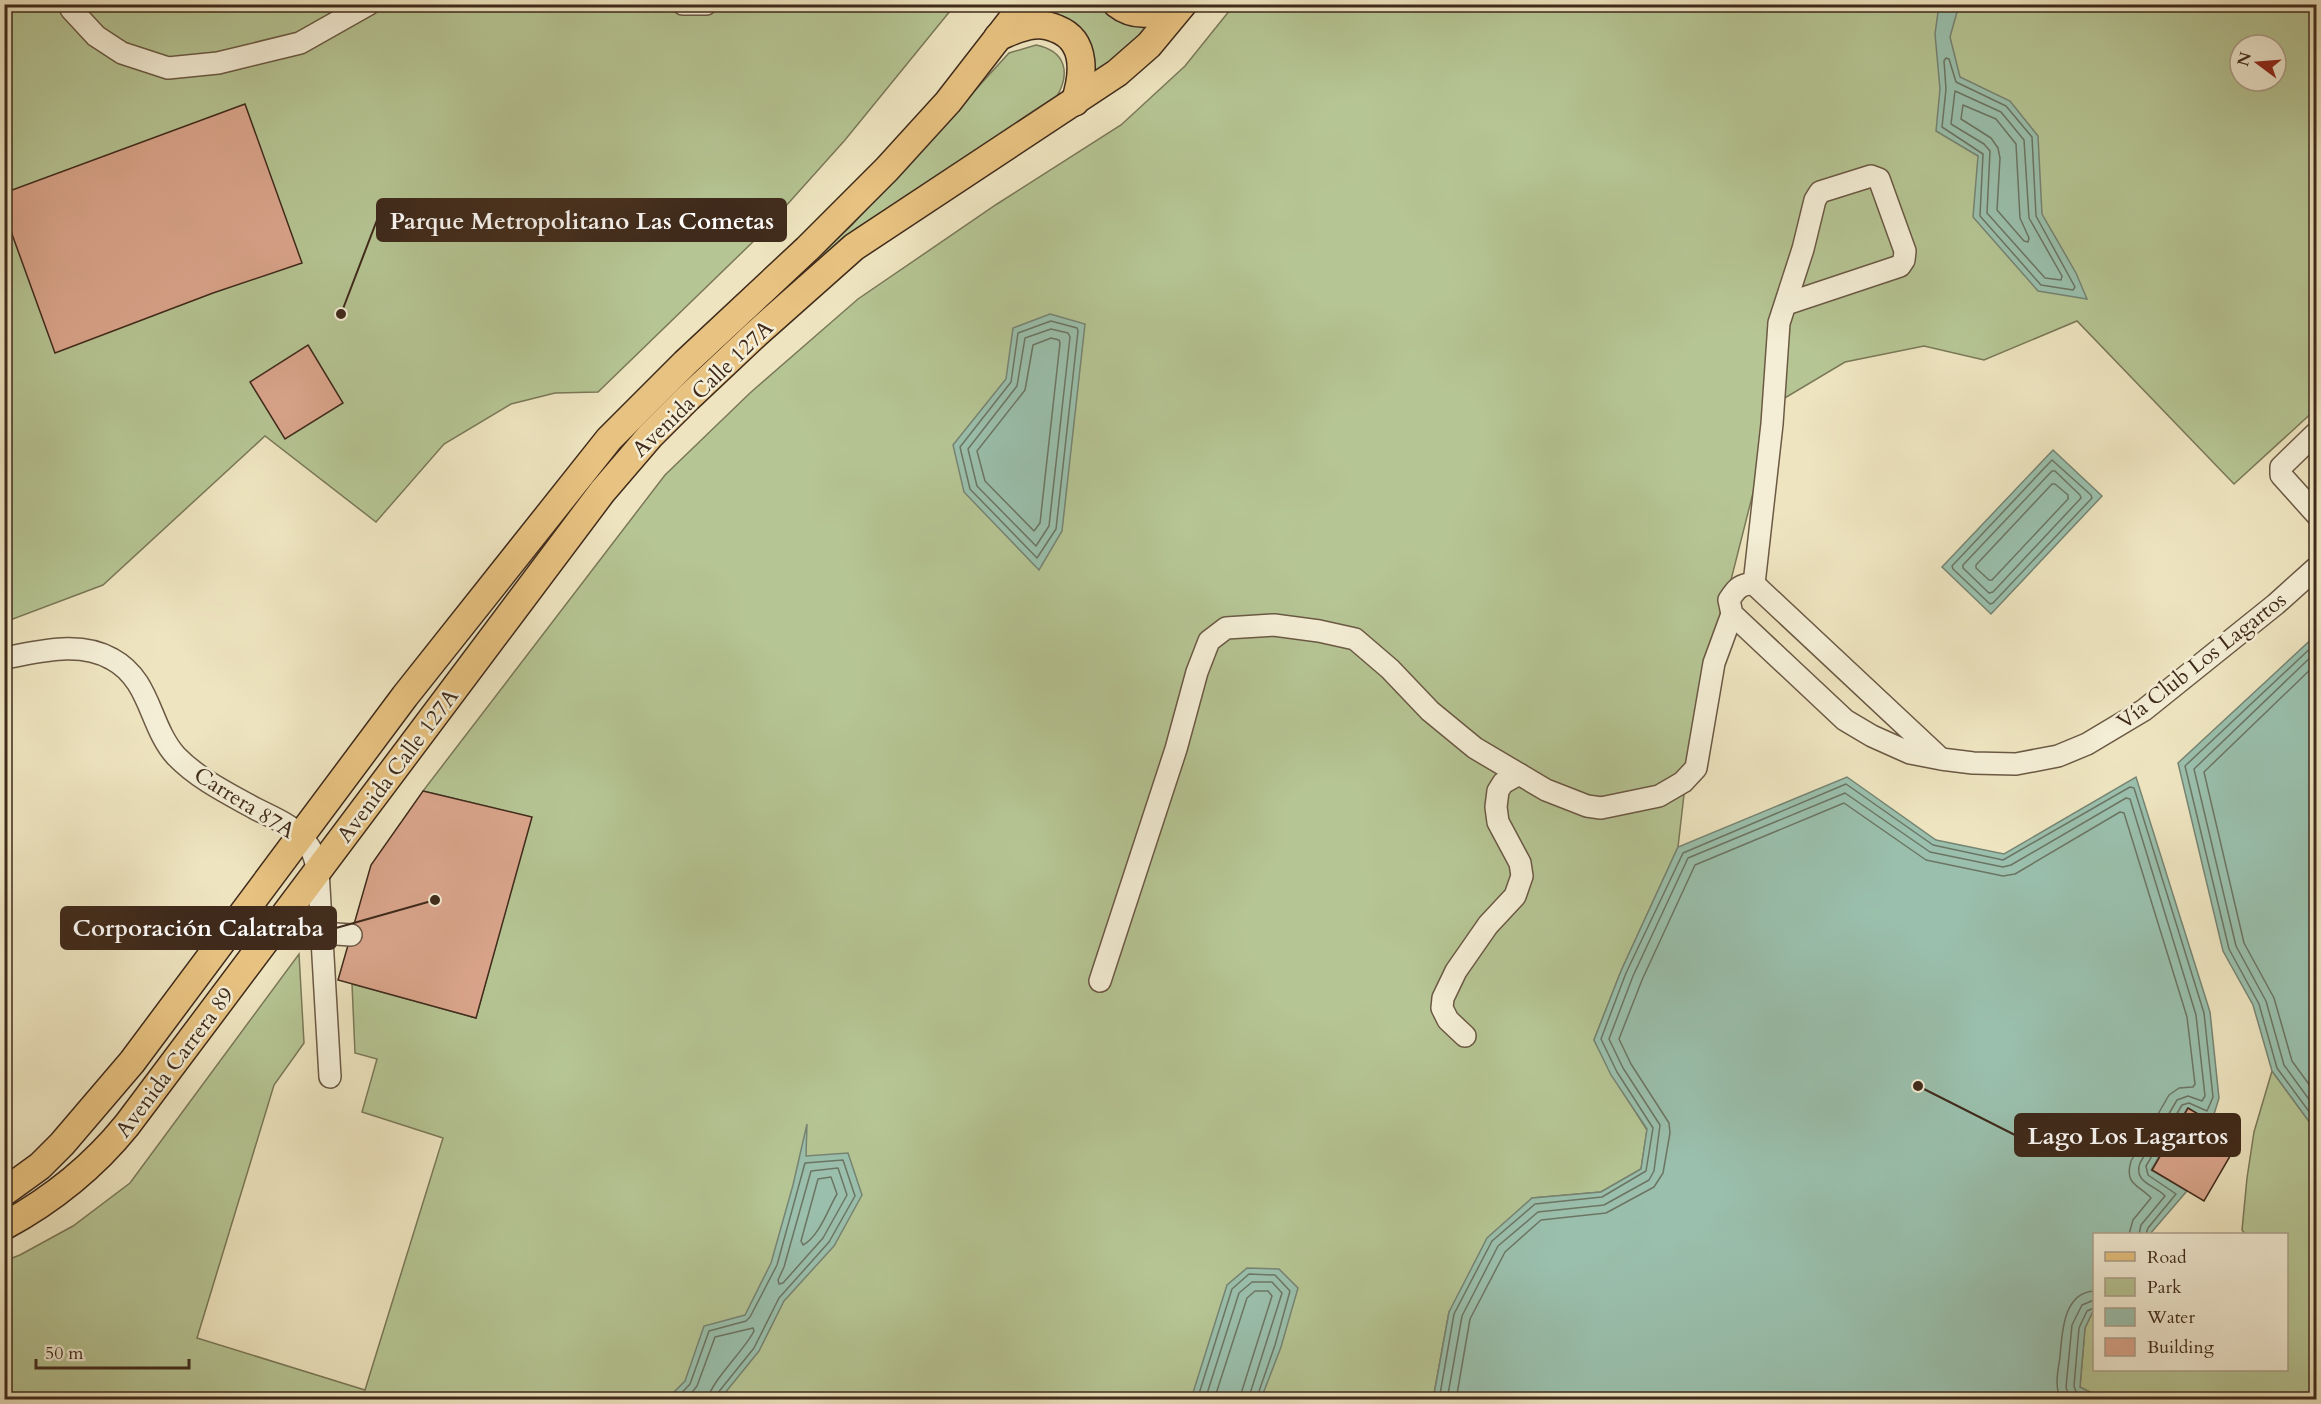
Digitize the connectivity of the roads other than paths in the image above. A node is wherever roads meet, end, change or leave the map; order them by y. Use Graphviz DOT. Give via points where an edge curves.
graph roads {
  1 [pos="70,4"];
  2 [pos="369,4"];
  3 [pos="683,4"];
  4 [pos="706,4"];
  5 [pos="1024,4"];
  6 [pos="1117,4"];
  7 [pos="1182,4"];
  8 [pos="999,37"];
  9 [pos="1075,102"];
  10 [pos="1786,304"];
  11 [pos="2316,433"];
  12 [pos="2316,514"];
  13 [pos="2316,568"];
  14 [pos="1754,584"];
  15 [pos="1732,614"];
  16 [pos="4,658"];
  17 [pos="1941,759"];
  18 [pos="1519,774"];
  19 [pos="299,835"];
  20 [pos="318,870"];
  21 [pos="321,933"];
  22 [pos="351,935"];
  23 [pos="1100,981"];
  24 [pos="1465,1036"];
  25 [pos="330,1077"];
  26 [pos="4,1192"];
  27 [pos="4,1226"];
  1 -- 2 [label="street" via="96,36 122,53 168,68 218,63 300,43"];
  3 -- 4 [label="street"];
  5 -- 8 [label="main road, Avenida Calle 127A"];
  6 -- 7 [label="main road" via="1149,14"];
  7 -- 9 [label="main road, Avenida Calle 127A" via="1137,58"];
  8 -- 9 [label="main road" via="1035,24 1071,38 1081,56 1082,71"];
  8 -- 19 [label="main road, Avenida Calle 127A" via="948,102 887,169 609,439"];
  9 -- 20 [label="main road, Avenida Calle 127A" via="854,248 756,334 650,436 602,492"];
  10 -- 10 [label="street" via="1900,266 1904,261 1905,251 1879,179 1871,176 1820,192"];
  10 -- 14 [label="street" via="1779,323"];
  11 -- 12 [label="street" via="2281,467 2280,475"];
  13 -- 17 [label="street, Vía Club Los Lagartos" via="2144,710 2087,744 2058,756 2016,764"];
  14 -- 15 [label="street" via="1745,584 1733,593 1729,606"];
  14 -- 17 [label="street"];
  15 -- 17 [label="street, Vía Club Los Lagartos" via="1845,720 1910,753"];
  15 -- 18 [label="street" via="1714,663 1696,768 1683,782 1659,796 1601,808 1546,790"];
  16 -- 19 [label="street, Carrera 87A" via="63,648 110,657 142,687 176,756 226,793"];
  18 -- 23 [label="street" via="1474,748 1355,639 1274,625 1226,627 1209,641 1197,672 1176,749"];
  18 -- 24 [label="street" via="1503,783 1496,807 1498,822 1520,863 1522,876 1515,896 1488,925 1443,998 1442,1008 1448,1020"];
  19 -- 20 [label="street, Carrera 87A" via="311,849"];
  19 -- 26 [label="main road, Avenida Carrera 89" via="132,1062 85,1119 40,1166"];
  20 -- 21 [label="street, Carrera 87A"];
  20 -- 27 [label="main road, Avenida Carrera 89" via="110,1147 61,1189"];
  21 -- 22 [label="street"];
  21 -- 25 [label="street, Carrera 87A"];
}
